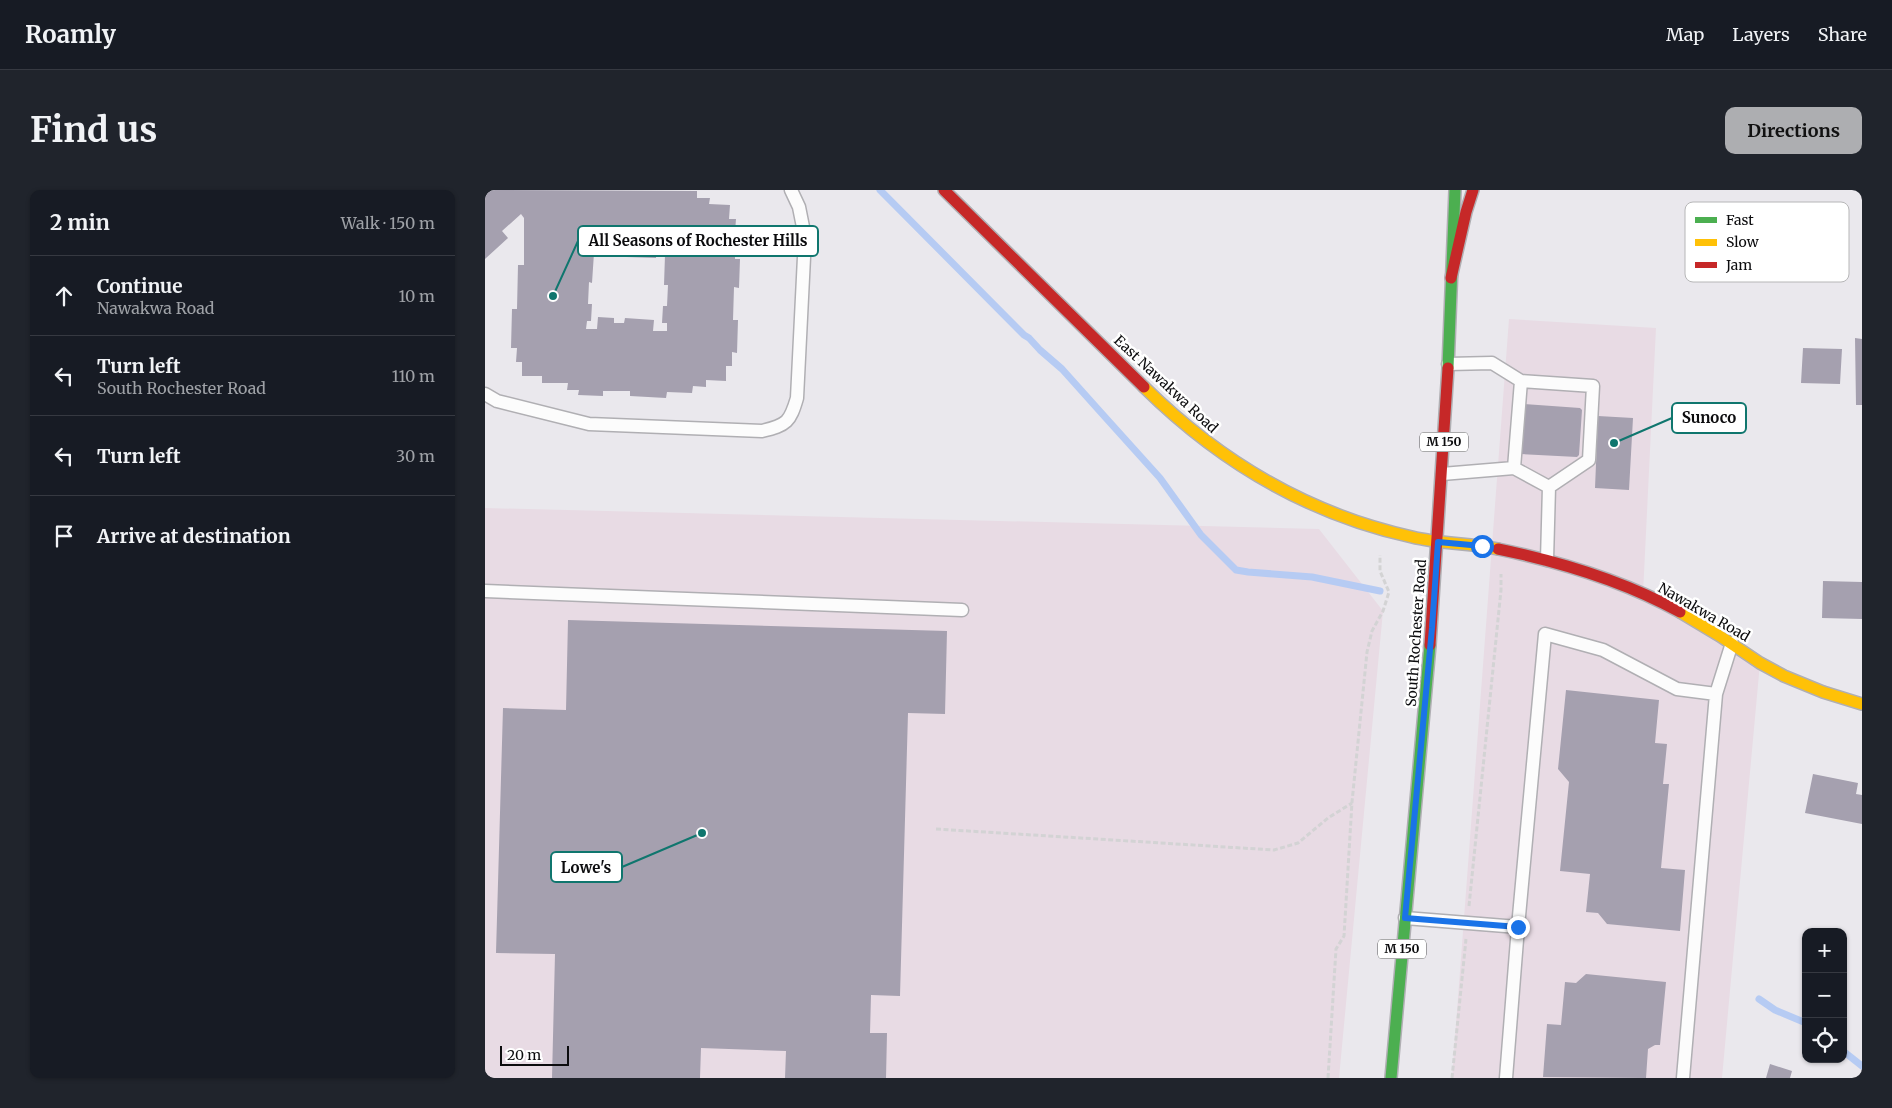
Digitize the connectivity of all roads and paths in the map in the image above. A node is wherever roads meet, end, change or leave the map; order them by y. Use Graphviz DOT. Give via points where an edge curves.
graph roads {
  1 [pos="791,190"];
  2 [pos="944,190"];
  3 [pos="1455,190"];
  4 [pos="1473,190"];
  5 [pos="1451,278"];
  6 [pos="1448,364"];
  7 [pos="1521,381"];
  8 [pos="485,394"];
  9 [pos="1514,468"];
  10 [pos="1441,474"];
  11 [pos="1549,487"];
  12 [pos="1438,542"];
  13 [pos="1380,558"];
  14 [pos="1547,560"];
  15 [pos="1501,566"];
  16 [pos="485,591"];
  17 [pos="962,610"];
  18 [pos="1732,644"];
  19 [pos="1716,694"];
  20 [pos="1862,704"];
  21 [pos="1352,802"];
  22 [pos="936,829"];
  23 [pos="1405,918"];
  24 [pos="1467,923"];
  25 [pos="1518,927"];
  26 [pos="1328,1078"];
  27 [pos="1391,1078"];
  28 [pos="1452,1078"];
  29 [pos="1506,1078"];
  30 [pos="1683,1078"];
  1 -- 8 [label="lane" via="799,207 805,237 797,398 792,415 781,426 761,431 589,424 497,401"];
  2 -- 12 [label="main road, East Nawakwa Road" via="1171,413 1234,462 1261,479 1338,515"];
  3 -- 5 [label="main road, South Rochester Road / M 150"];
  4 -- 5 [label="main road"];
  5 -- 6 [label="main road, South Rochester Road / M 150"];
  6 -- 7 [label="lane" via="1492,363"];
  6 -- 10 [label="main road, South Rochester Road / M 150"];
  7 -- 9 [label="lane"];
  7 -- 11 [label="lane" via="1593,386 1589,460"];
  9 -- 10 [label="lane"];
  9 -- 11 [label="lane"];
  10 -- 12 [label="main road, South Rochester Road / M 150"];
  11 -- 14 [label="lane"];
  12 -- 14 [label="main road, Nawakwa Road" via="1503,550"];
  12 -- 23 [label="main road, South Rochester Road / M 150"];
  13 -- 21 [label="path" via="1380,571 1389,592 1372,631 1367,652"];
  14 -- 18 [label="main road, Nawakwa Road" via="1643,594"];
  15 -- 24 [label="path"];
  16 -- 17 [label="lane"];
  18 -- 19 [label="lane"];
  18 -- 20 [label="main road, Nawakwa Road" via="1785,676"];
  19 -- 25 [label="lane" via="1677,689 1603,650 1545,634"];
  19 -- 30 [label="lane"];
  21 -- 22 [label="path" via="1298,842 1274,850"];
  21 -- 26 [label="path" via="1344,936 1336,949"];
  23 -- 24 [label="lane"];
  23 -- 27 [label="main road, South Rochester Road / M 150"];
  24 -- 25 [label="lane"];
  24 -- 28 [label="path"];
  25 -- 29 [label="lane"];
}
